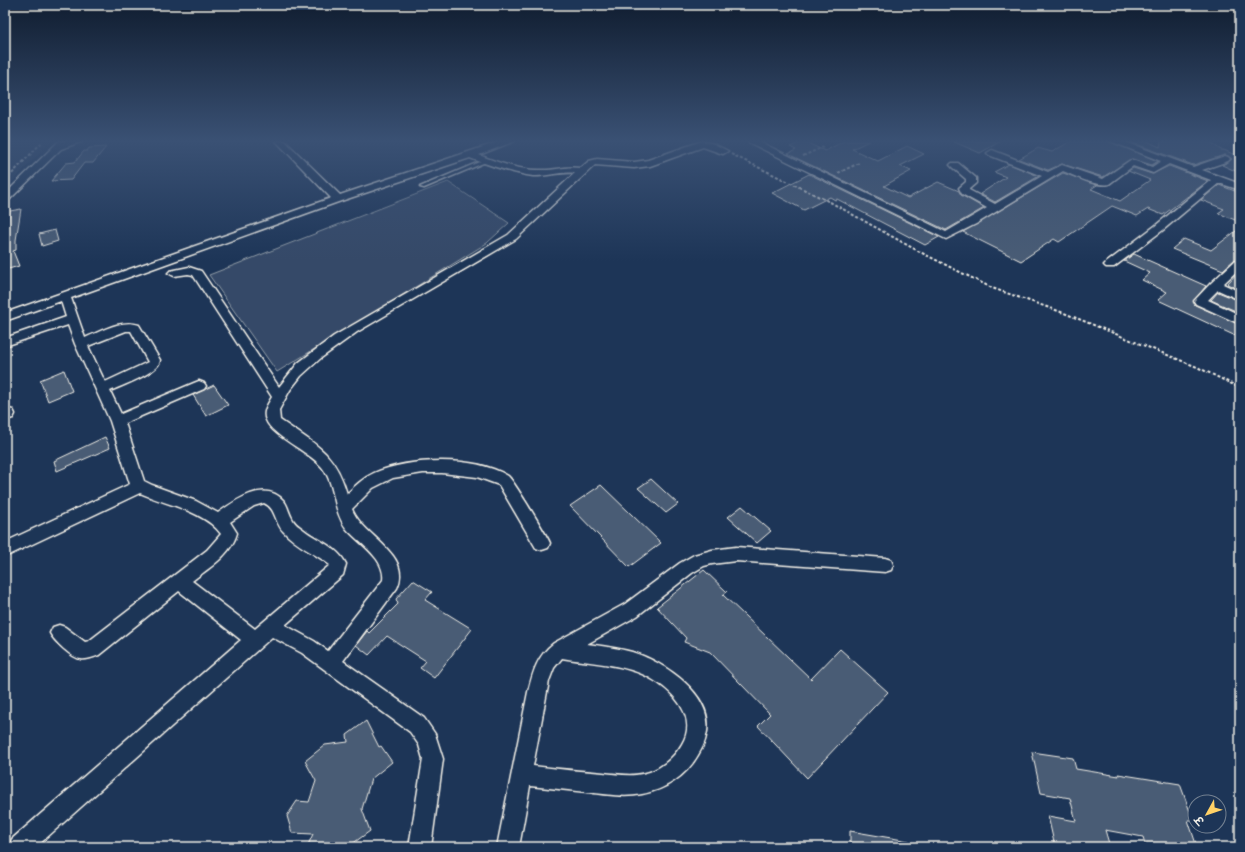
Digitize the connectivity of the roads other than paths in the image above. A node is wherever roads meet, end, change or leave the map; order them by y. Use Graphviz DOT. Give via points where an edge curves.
graph roads {
  1 [pos="24,181"];
  2 [pos="319,181"];
  3 [pos="395,181"];
  4 [pos="437,181"];
  5 [pos="573,181"];
  6 [pos="832,181"];
  7 [pos="970,181"];
  8 [pos="1039,181"];
  9 [pos="1216,181"];
  10 [pos="1223,181"];
  11 [pos="422,187"];
  12 [pos="1240,187"];
  13 [pos="5,199"];
  14 [pos="338,200"];
  15 [pos="994,208"];
  16 [pos="1240,262"];
  17 [pos="1110,265"];
  18 [pos="174,273"];
  19 [pos="1215,286"];
  20 [pos="65,296"];
  21 [pos="1240,296"];
  22 [pos="5,317"];
  23 [pos="73,319"];
  24 [pos="1240,320"];
  25 [pos="5,342"];
  26 [pos="81,344"];
  27 [pos="199,386"];
  28 [pos="102,389"];
  29 [pos="279,397"];
  30 [pos="117,421"];
  31 [pos="140,486"];
  32 [pos="343,508"];
  33 [pos="220,521"];
  34 [pos="542,543"];
  35 [pos="5,550"];
  36 [pos="885,565"];
  37 [pos="180,582"];
  38 [pos="271,627"];
  39 [pos="59,633"];
  40 [pos="255,640"];
  41 [pos="560,649"];
  42 [pos="330,663"];
  43 [pos="522,775"];
  44 [pos="20,847"];
  45 [pos="420,847"];
  46 [pos="508,847"];
  1 -- 13 [label="street"];
  2 -- 14 [label="street"];
  3 -- 14 [label="street"];
  4 -- 11 [label="lane"];
  5 -- 29 [label="street" via="512,237 332,343 295,374"];
  6 -- 15 [label="street" via="946,236"];
  7 -- 15 [label="street" via="964,188 965,192"];
  8 -- 15 [label="street"];
  9 -- 17 [label="street"];
  10 -- 12 [label="street"];
  14 -- 20 [label="street"];
  16 -- 19 [label="street"];
  18 -- 29 [label="street" via="185,270 197,273"];
  19 -- 21 [label="street"];
  19 -- 24 [label="street" via="1200,302"];
  20 -- 22 [label="street"];
  20 -- 23 [label="street"];
  23 -- 25 [label="street"];
  23 -- 26 [label="street"];
  26 -- 28 [label="street"];
  26 -- 28 [label="street" via="132,326 154,360 150,367"];
  27 -- 30 [label="street"];
  28 -- 30 [label="street"];
  29 -- 32 [label="street" via="272,410 272,420 327,463"];
  30 -- 31 [label="street"];
  31 -- 33 [label="street" via="180,501"];
  31 -- 35 [label="street"];
  32 -- 34 [label="street" via="370,483 388,474 422,467 475,471 496,476 504,481"];
  32 -- 42 [label="street" via="350,522 387,561 393,578"];
  33 -- 37 [label="street" via="229,533 227,540"];
  33 -- 38 [label="street" via="245,503 256,498 270,498 282,509 290,528 337,562 337,570 334,573"];
  36 -- 41 [label="street" via="736,554 712,556 686,568 626,613"];
  37 -- 39 [label="street" via="93,649 82,651"];
  37 -- 40 [label="street"];
  38 -- 40 [label="street"];
  38 -- 42 [label="street" via="308,647"];
  40 -- 44 [label="street"];
  41 -- 43 [label="street" via="550,657 542,670"];
  41 -- 43 [label="street" via="632,661 648,667 671,682 685,696 694,709 697,735 690,750 673,771 658,780 642,784 619,785"];
  42 -- 45 [label="street" via="417,725 428,741 433,759"];
  43 -- 46 [label="street"];
}
